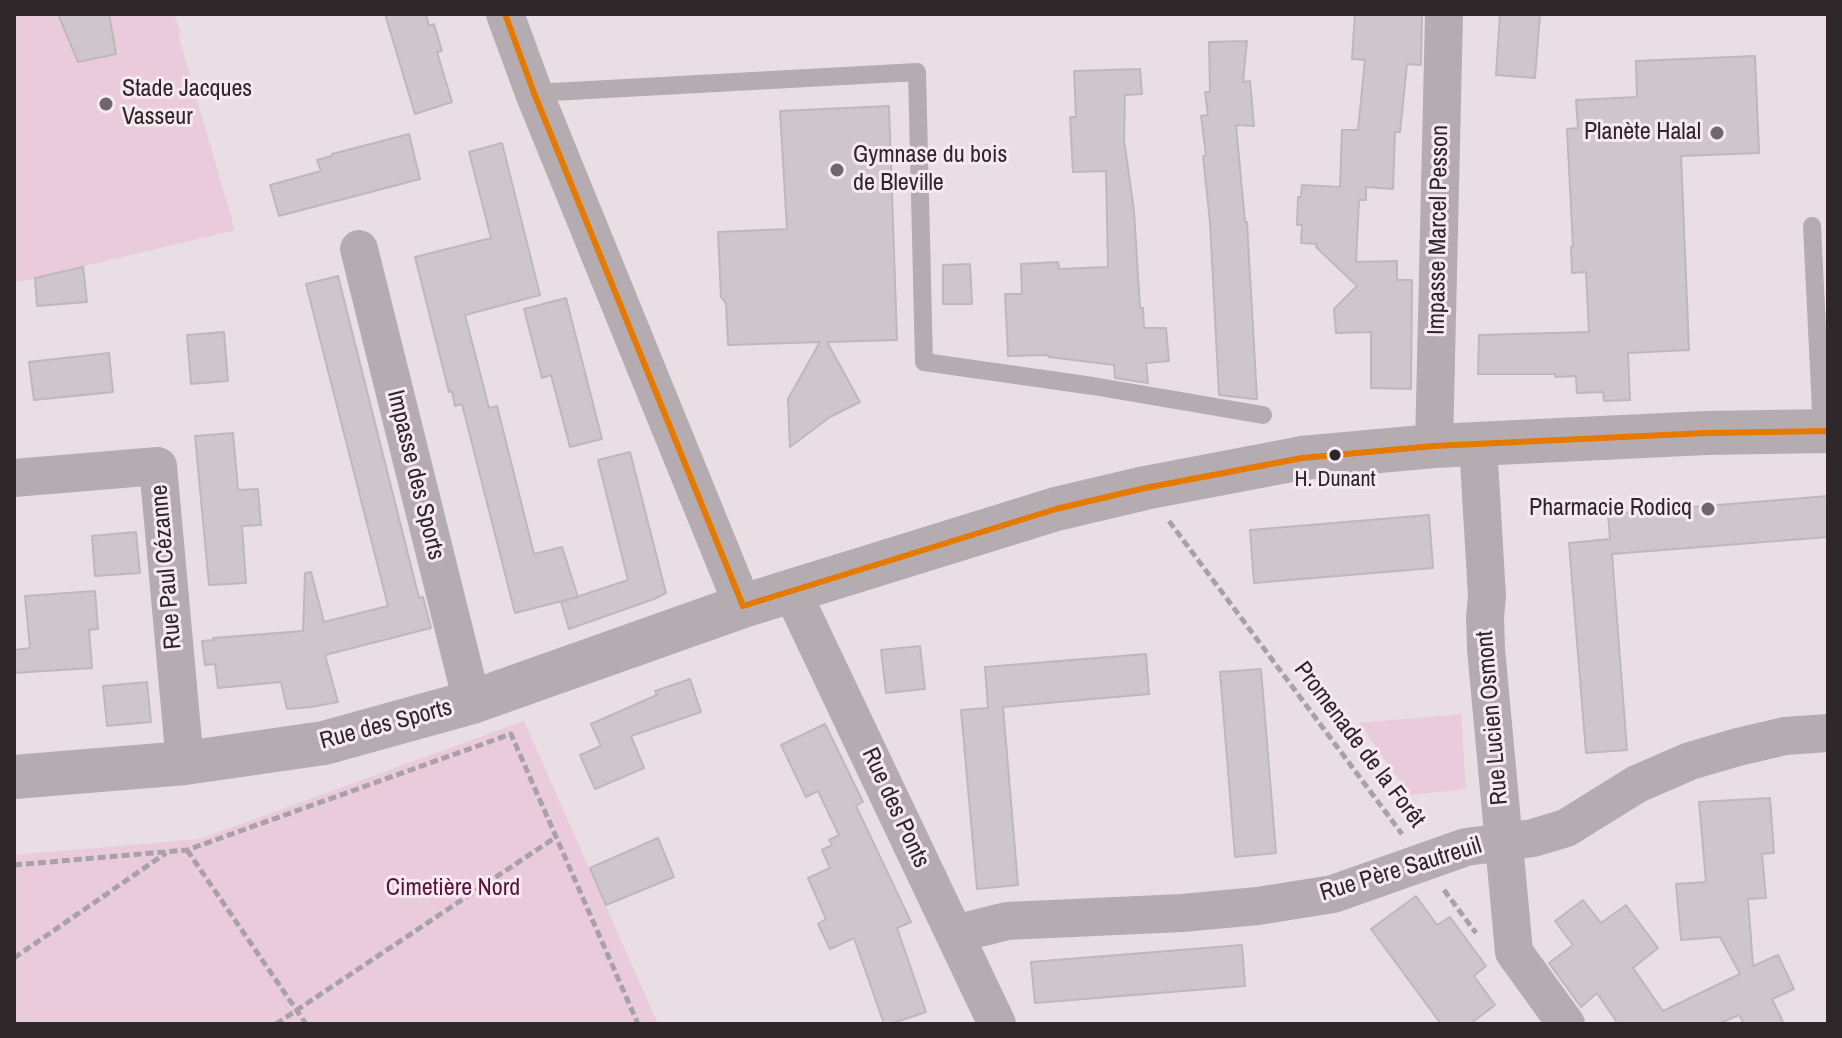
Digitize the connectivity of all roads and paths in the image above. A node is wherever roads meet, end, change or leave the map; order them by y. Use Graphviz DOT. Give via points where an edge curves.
graph roads {
  1 [pos="505,14"];
  2 [pos="1444,14"];
  3 [pos="534,93"];
  4 [pos="1812,226"];
  5 [pos="359,249"];
  6 [pos="1263,415"];
  7 [pos="1825,431"];
  8 [pos="1478,444"];
  9 [pos="1434,446"];
  10 [pos="14,478"];
  11 [pos="1145,488"];
  12 [pos="792,592"];
  13 [pos="743,606"];
  14 [pos="472,702"];
  15 [pos="1828,733"];
  16 [pos="185,763"];
  17 [pos="14,777"];
  18 [pos="556,837"];
  19 [pos="1504,841"];
  20 [pos="187,850"];
  21 [pos="167,852"];
  22 [pos="1424,863"];
  23 [pos="14,865"];
  24 [pos="955,934"];
  25 [pos="1479,937"];
  26 [pos="14,958"];
  27 [pos="297,1010"];
  28 [pos="276,1024"];
  29 [pos="306,1024"];
  30 [pos="638,1024"];
  31 [pos="997,1024"];
  32 [pos="1566,1024"];
  1 -- 3 [label="street"];
  2 -- 9 [label="street, Impasse Marcel Pesson"];
  3 -- 6 [label="lane" via="917,72 924,362"];
  3 -- 13 [label="street"];
  4 -- 7 [label="lane"];
  5 -- 14 [label="street, Impasse des Sports"];
  7 -- 8 [label="street, Rue des Sports"];
  8 -- 9 [label="street, Rue des Sports"];
  8 -- 19 [label="street, Rue Lucien Osmont" via="1486,649"];
  9 -- 11 [label="street, Rue des Sports" via="1302,458"];
  10 -- 16 [label="street, Rue Paul Cézanne" via="158,466"];
  11 -- 12 [label="street, Rue des Sports" via="1056,509"];
  11 -- 22 [label="path, Promenade de la Forêt"];
  12 -- 13 [label="street, Rue des Sports"];
  12 -- 24 [label="street, Rue des Ponts"];
  13 -- 14 [label="street, Rue des Sports"];
  14 -- 16 [label="street, Rue des Sports" via="324,743"];
  15 -- 19 [label="street, Rue Père Sautreuil" via="1785,736 1690,761 1637,784 1566,828"];
  16 -- 17 [label="street, Rue des Sports"];
  18 -- 20 [label="path" via="511,734"];
  18 -- 27 [label="path"];
  18 -- 30 [label="path"];
  19 -- 22 [label="street, Rue Père Sautreuil" via="1466,847"];
  19 -- 32 [label="street, Rue Lucien Osmont" via="1514,952"];
  20 -- 21 [label="path"];
  20 -- 27 [label="path"];
  21 -- 23 [label="path"];
  21 -- 26 [label="path"];
  22 -- 24 [label="street, Rue Père Sautreuil" via="1333,894 1258,906 1007,921"];
  22 -- 25 [label="path, Promenade de la Forêt"];
  24 -- 31 [label="street, Rue des Ponts"];
  27 -- 28 [label="path"];
  27 -- 29 [label="path"];
}
